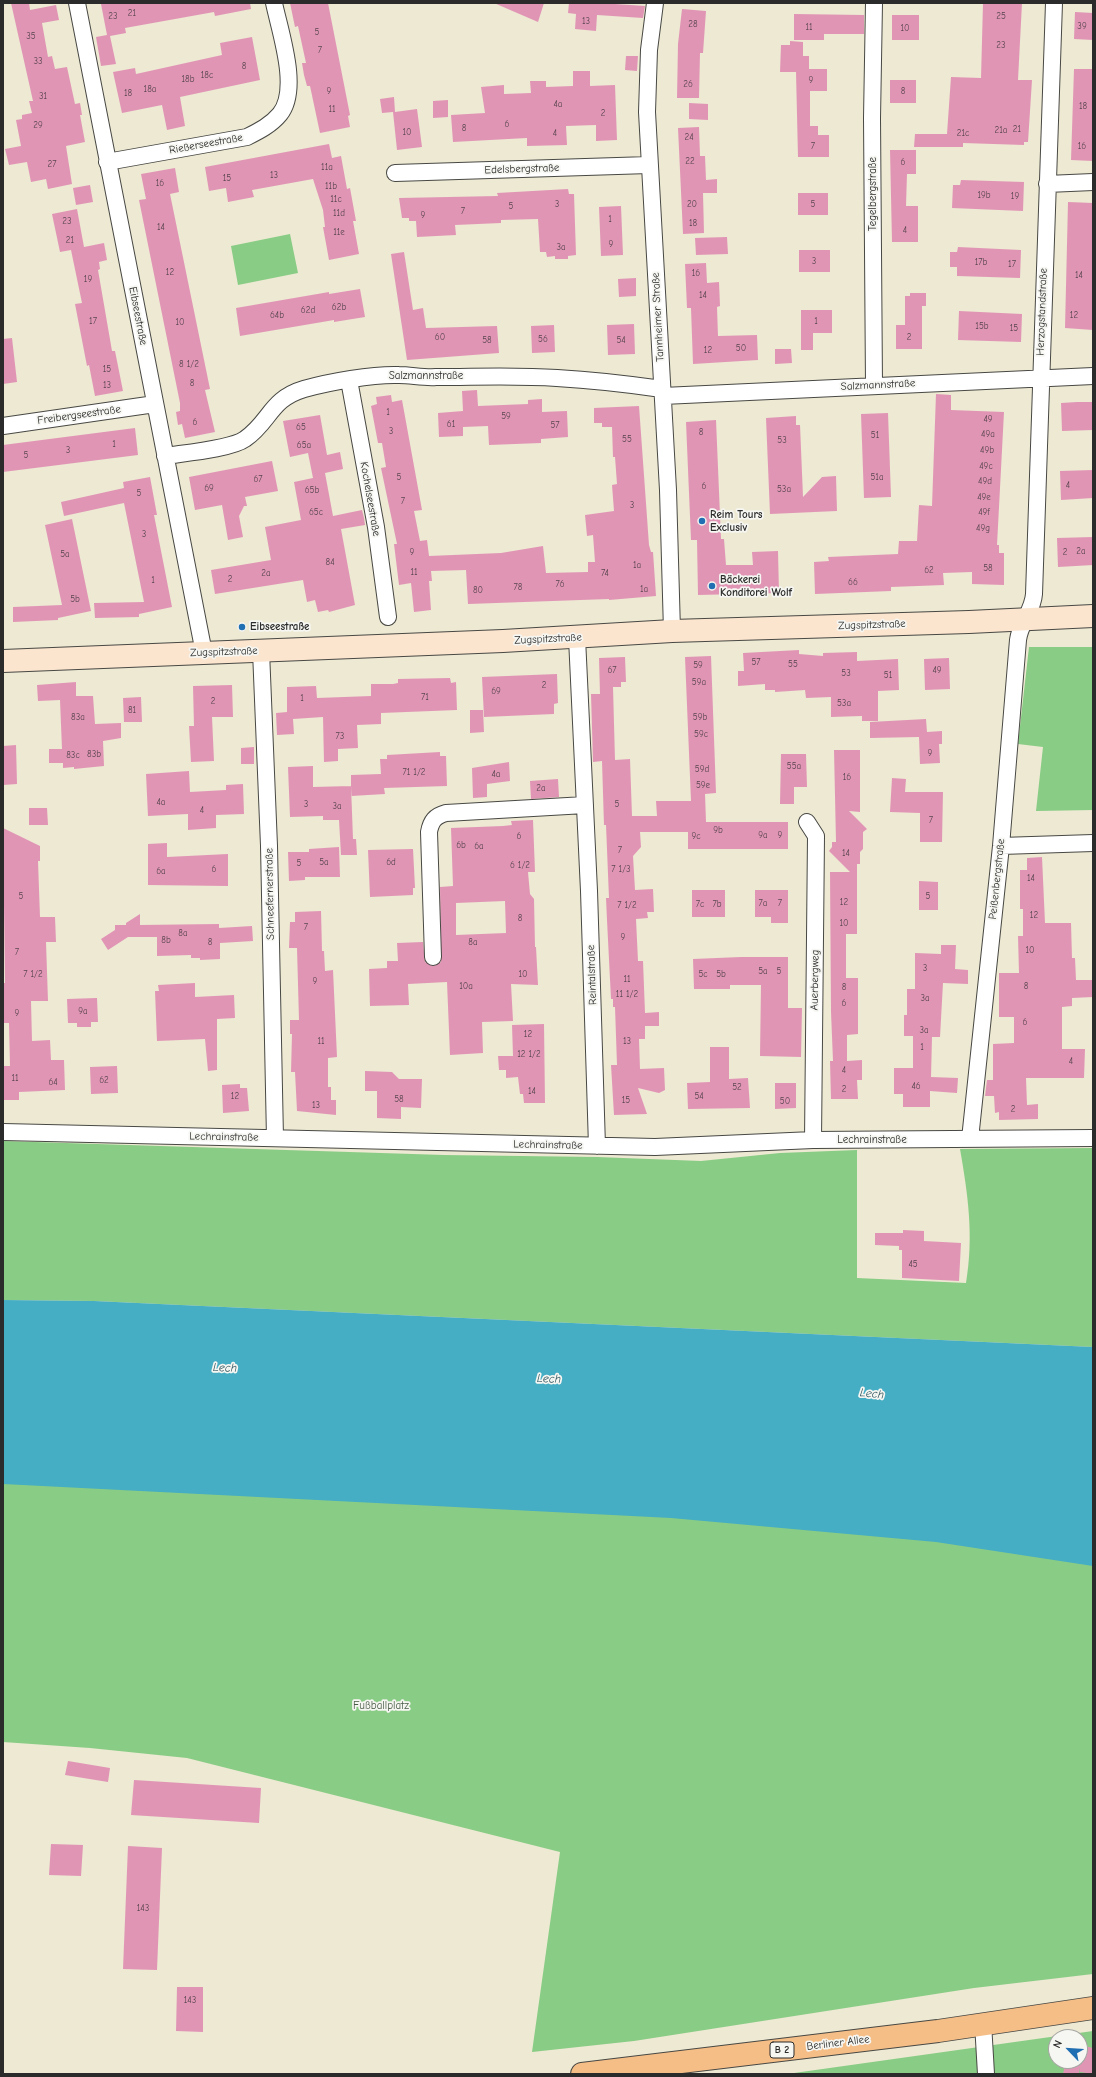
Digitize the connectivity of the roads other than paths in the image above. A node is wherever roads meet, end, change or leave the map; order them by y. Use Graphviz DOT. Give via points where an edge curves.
graph roads {
  1 [pos="77,3"];
  2 [pos="274,3"];
  3 [pos="655,3"];
  4 [pos="874,3"];
  5 [pos="1054,3"];
  6 [pos="107,162"];
  7 [pos="649,165"];
  8 [pos="395,173"];
  9 [pos="1093,182"];
  10 [pos="1047,184"];
  11 [pos="1093,376"];
  12 [pos="1040,378"];
  13 [pos="349,380"];
  14 [pos="874,385"];
  15 [pos="663,392"];
  16 [pos="155,404"];
  17 [pos="3,426"];
  18 [pos="165,456"];
  19 [pos="1093,616"];
  20 [pos="388,617"];
  21 [pos="1025,620"];
  22 [pos="672,631"];
  23 [pos="577,638"];
  24 [pos="262,651"];
  25 [pos="204,653"];
  26 [pos="3,661"];
  27 [pos="585,805"];
  28 [pos="807,822"];
  29 [pos="1093,843"];
  30 [pos="1001,846"];
  31 [pos="433,957"];
  32 [pos="3,1132"];
  33 [pos="275,1138"];
  34 [pos="1093,1138"];
  35 [pos="970,1139"];
  36 [pos="813,1140"];
  37 [pos="597,1146"];
  38 [pos="1093,2008"];
  39 [pos="983,2023"];
  40 [pos="582,2074"];
  41 [pos="986,2074"];
  1 -- 6 [label="street, Eibseestraße"];
  2 -- 6 [label="street, Rießerseestraße" via="289,76 288,96 281,114 265,128 247,137"];
  3 -- 7 [label="street, Tannheimer Straße" via="649,50"];
  4 -- 14 [label="street, Tegelbergstraße"];
  5 -- 10 [label="street, Herzogstandstraße"];
  6 -- 16 [label="street, Eibseestraße"];
  7 -- 8 [label="street, Edelsbergstraße"];
  7 -- 15 [label="street, Tannheimer Straße"];
  9 -- 10 [label="street"];
  10 -- 12 [label="street, Herzogstandstraße"];
  11 -- 12 [label="street, Salzmannstraße"];
  12 -- 14 [label="street, Salzmannstraße"];
  12 -- 21 [label="street, Herzogstandstraße" via="1034,594"];
  13 -- 15 [label="street, Salzmannstraße" via="398,375 556,378"];
  13 -- 18 [label="street, Salzmannstraße" via="304,389 285,396 272,408 260,427 244,440 226,446"];
  13 -- 20 [label="street, Kochelseestraße" via="376,527"];
  14 -- 15 [label="street, Salzmannstraße" via="734,394"];
  15 -- 22 [label="street, Tannheimer Straße" via="670,522"];
  16 -- 17 [label="street, Freibergseestraße"];
  16 -- 18 [label="street, Eibseestraße"];
  18 -- 25 [label="street, Eibseestraße"];
  19 -- 21 [label="street, Zugspitzstraße"];
  21 -- 22 [label="street, Zugspitzstraße"];
  21 -- 30 [label="street, Peißenbergstraße" via="1018,640"];
  22 -- 23 [label="street, Zugspitzstraße"];
  23 -- 24 [label="street, Zugspitzstraße"];
  23 -- 27 [label="street, Reintalstraße"];
  24 -- 25 [label="street, Zugspitzstraße"];
  24 -- 33 [label="street, Schneefernerstraße"];
  25 -- 26 [label="street, Zugspitzstraße"];
  27 -- 31 [label="street" via="446,814 439,815 433,820 429,832"];
  27 -- 37 [label="street, Reintalstraße"];
  28 -- 36 [label="street, Auerbergweg" via="816,836"];
  29 -- 30 [label="street"];
  30 -- 35 [label="street, Peißenbergstraße"];
  32 -- 33 [label="street, Lechrainstraße"];
  33 -- 37 [label="street, Lechrainstraße"];
  34 -- 35 [label="street, Lechrainstraße"];
  35 -- 36 [label="street, Lechrainstraße"];
  36 -- 37 [label="street, Lechrainstraße" via="655,1147"];
  38 -- 39 [label="main road, Berliner Allee / B 2"];
  39 -- 40 [label="main road, Berliner Allee / B 2" via="938,2031"];
  39 -- 41 [label="street"];
}
